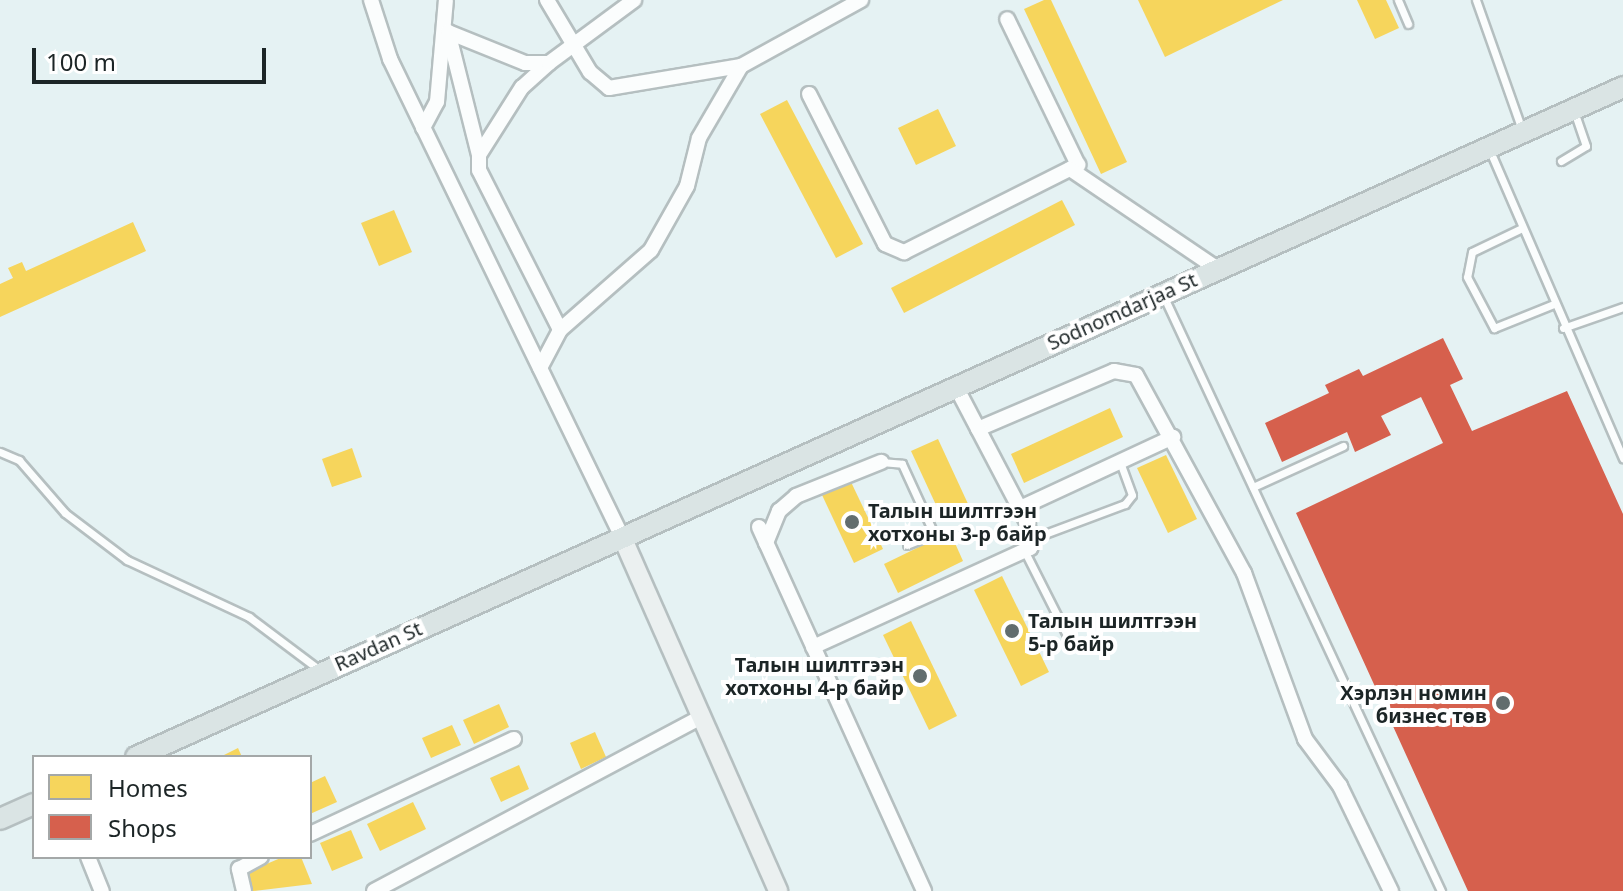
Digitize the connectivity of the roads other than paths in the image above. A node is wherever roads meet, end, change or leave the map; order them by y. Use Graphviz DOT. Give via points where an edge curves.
graph roads {
  1 [pos="371,0"];
  2 [pos="446,0"];
  3 [pos="547,0"];
  4 [pos="634,0"];
  5 [pos="861,0"];
  6 [pos="1398,0"];
  7 [pos="1476,0"];
  8 [pos="1007,19"];
  9 [pos="1408,24"];
  10 [pos="448,32"];
  11 [pos="575,44"];
  12 [pos="549,63"];
  13 [pos="741,66"];
  14 [pos="1623,87"];
  15 [pos="809,94"];
  16 [pos="1573,110"];
  17 [pos="423,128"];
  18 [pos="1523,132"];
  19 [pos="1489,149"];
  20 [pos="479,155"];
  21 [pos="1561,161"];
  22 [pos="1070,169"];
  23 [pos="1522,228"];
  24 [pos="1216,268"];
  25 [pos="1162,293"];
  26 [pos="1554,304"];
  27 [pos="1623,307"];
  28 [pos="1563,328"];
  29 [pos="560,330"];
  30 [pos="540,368"];
  31 [pos="956,387"];
  32 [pos="978,429"];
  33 [pos="1173,437"];
  34 [pos="1343,446"];
  35 [pos="0,452"];
  36 [pos="1623,458"];
  37 [pos="881,462"];
  38 [pos="1120,462"];
  39 [pos="1253,487"];
  40 [pos="1020,508"];
  41 [pos="759,527"];
  42 [pos="1034,538"];
  43 [pos="623,539"];
  44 [pos="766,543"];
  45 [pos="907,545"];
  46 [pos="1024,550"];
  47 [pos="1071,643"];
  48 [pos="813,647"];
  49 [pos="321,671"];
  50 [pos="701,717"];
  51 [pos="514,739"];
  52 [pos="140,755"];
  53 [pos="32,805"];
  54 [pos="0,819"];
  55 [pos="312,833"];
  56 [pos="89,859"];
  57 [pos="257,859"];
  58 [pos="102,891"];
  59 [pos="244,891"];
  60 [pos="374,891"];
  61 [pos="778,891"];
  62 [pos="924,891"];
  63 [pos="1391,891"];
  64 [pos="1441,891"];
  1 -- 17 [label="street"];
  2 -- 10 [label="street"];
  3 -- 11 [label="street"];
  4 -- 11 [label="street"];
  5 -- 13 [label="street"];
  6 -- 9 [label="lane"];
  7 -- 18 [label="lane"];
  8 -- 22 [label="street" via="1078,165"];
  10 -- 12 [label="street" via="525,63"];
  10 -- 17 [label="street" via="437,102"];
  10 -- 20 [label="street"];
  11 -- 12 [label="street"];
  11 -- 13 [label="street" via="609,88"];
  12 -- 20 [label="street" via="522,87"];
  13 -- 29 [label="street" via="699,138 687,186 651,250"];
  14 -- 16 [label="main road, Sodnomdarjaa St"];
  15 -- 22 [label="street" via="885,244 904,252"];
  16 -- 18 [label="main road, Sodnomdarjaa St"];
  16 -- 21 [label="lane" via="1586,146"];
  17 -- 30 [label="street"];
  18 -- 19 [label="main road, Sodnomdarjaa St"];
  19 -- 23 [label="lane"];
  19 -- 24 [label="main road, Sodnomdarjaa St"];
  20 -- 29 [label="street" via="492,201"];
  22 -- 24 [label="street"];
  23 -- 26 [label="lane"];
  23 -- 26 [label="lane" via="1472,252 1467,277 1494,328"];
  24 -- 25 [label="main road, Sodnomdarjaa St"];
  25 -- 31 [label="main road, Sodnomdarjaa St"];
  25 -- 39 [label="lane"];
  26 -- 28 [label="lane"];
  27 -- 28 [label="lane"];
  28 -- 36 [label="lane"];
  29 -- 30 [label="street"];
  30 -- 43 [label="street"];
  31 -- 32 [label="street"];
  31 -- 43 [label="main road, Sodnomdarjaa St"];
  32 -- 33 [label="street" via="1114,371 1136,375"];
  32 -- 40 [label="street"];
  33 -- 38 [label="street"];
  33 -- 63 [label="street" via="1244,573 1305,739 1340,786"];
  34 -- 39 [label="lane"];
  35 -- 49 [label="lane" via="19,460 65,513 127,560 249,617"];
  37 -- 44 [label="street" via="796,496 779,511"];
  37 -- 45 [label="lane" via="902,464 934,534"];
  38 -- 40 [label="street"];
  38 -- 42 [label="lane" via="1132,495 1125,504"];
  39 -- 64 [label="lane"];
  40 -- 42 [label="street"];
  41 -- 44 [label="street"];
  42 -- 46 [label="street"];
  43 -- 49 [label="main road, Ravdan St"];
  43 -- 50 [label="street"];
  44 -- 48 [label="street"];
  46 -- 47 [label="lane"];
  46 -- 48 [label="street"];
  48 -- 62 [label="street"];
  49 -- 52 [label="main road, Ravdan St"];
  50 -- 60 [label="street"];
  50 -- 61 [label="street"];
  51 -- 55 [label="street"];
  53 -- 54 [label="main road"];
  56 -- 58 [label="street"];
  57 -- 59 [label="street" via="239,869"];
}
